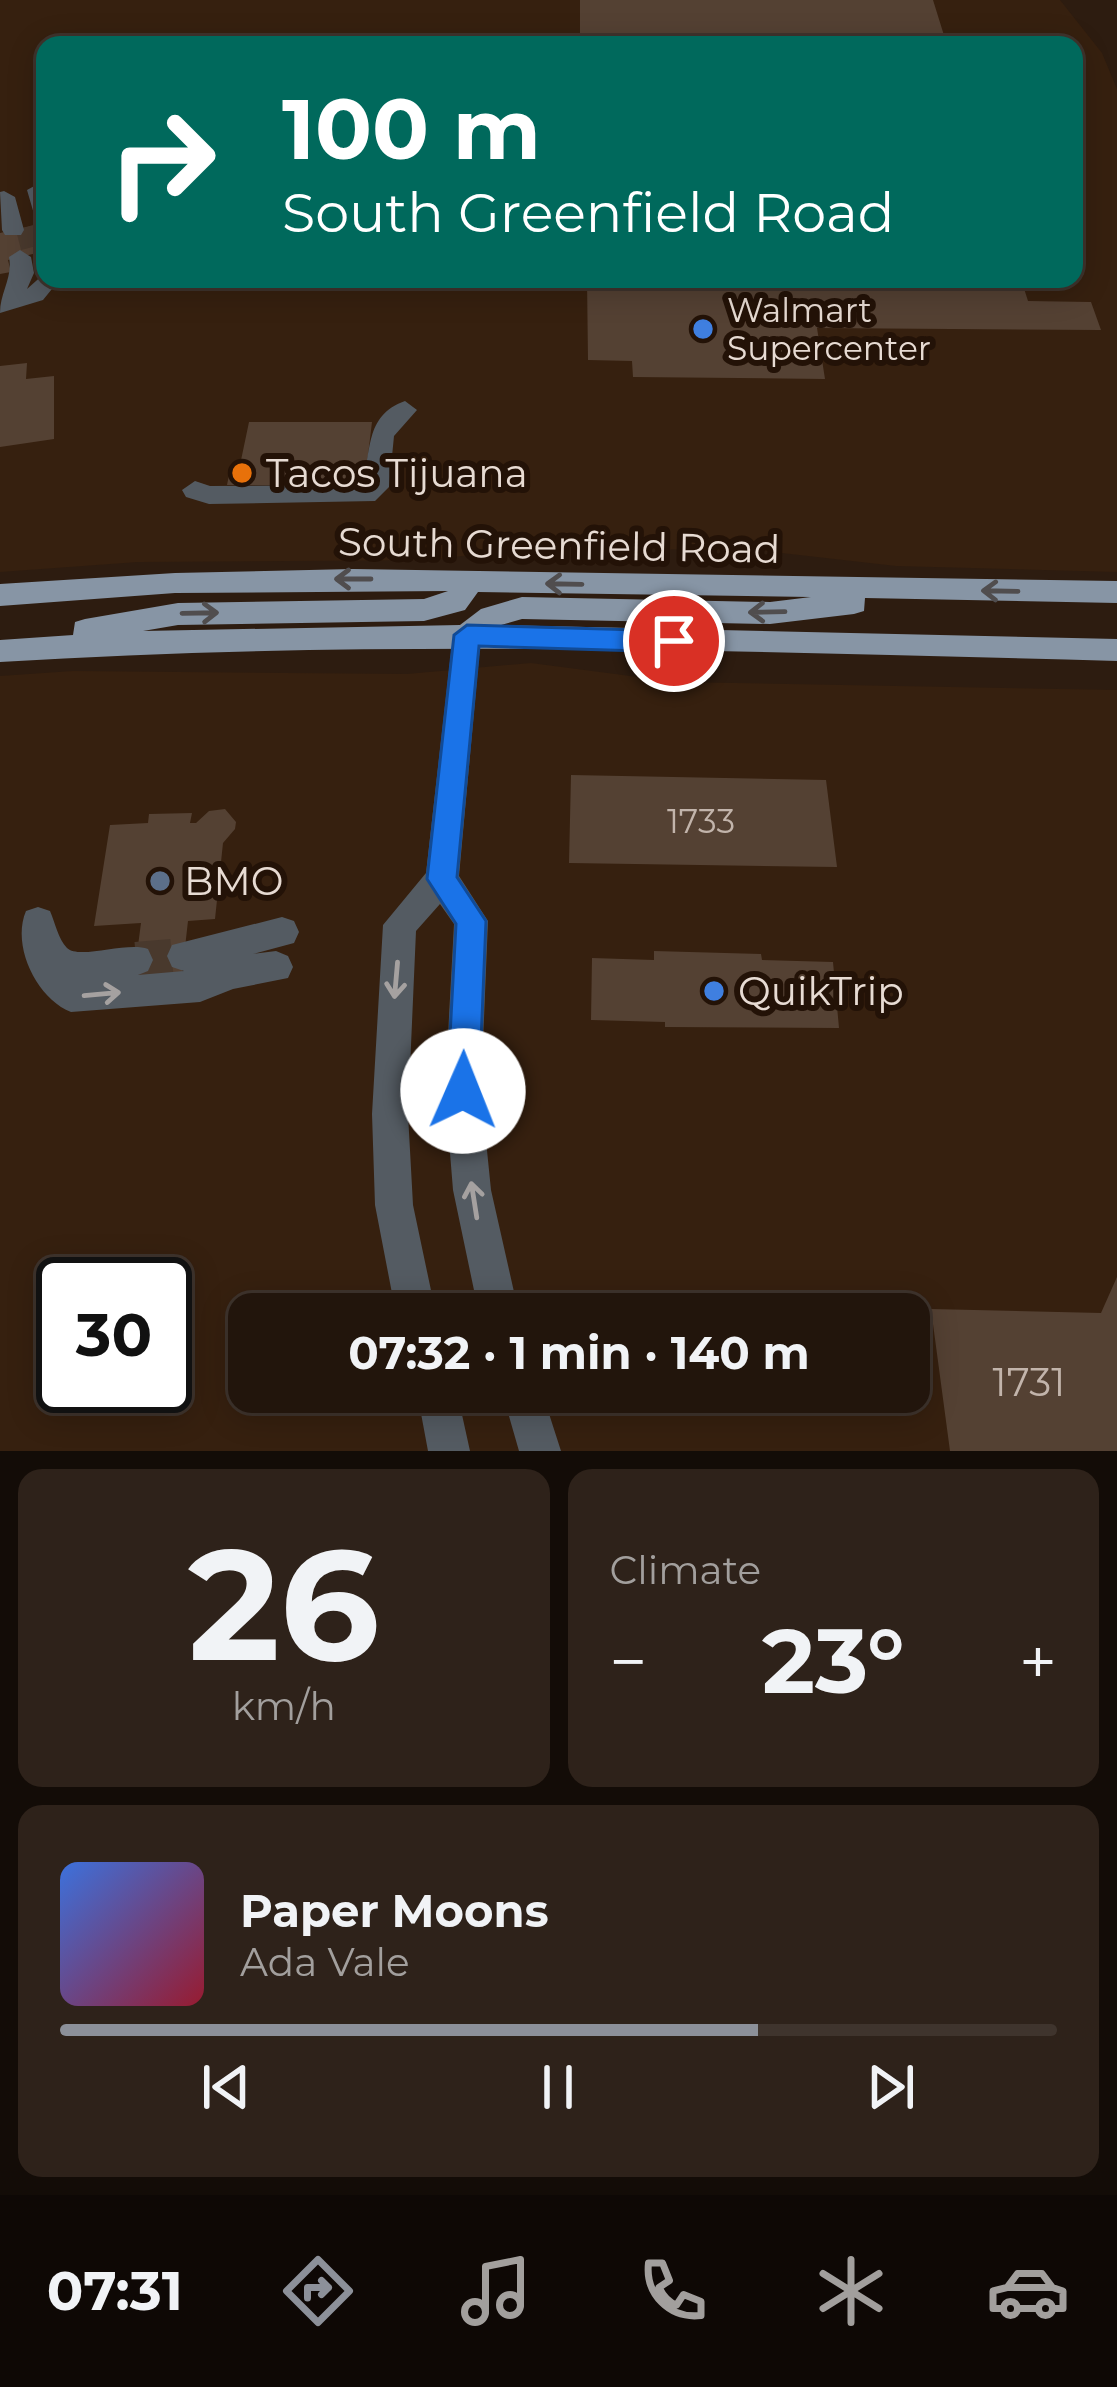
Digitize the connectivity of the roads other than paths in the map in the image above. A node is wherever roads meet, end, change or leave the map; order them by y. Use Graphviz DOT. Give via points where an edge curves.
graph roads {
  1 [pos="28,223"];
  2 [pos="27,256"];
  3 [pos="23,297"];
  4 [pos="405,410"];
  5 [pos="195,490"];
  6 [pos="470,582"];
  7 [pos="924,590"];
  8 [pos="1117,592"];
  9 [pos="0,595"];
  10 [pos="467,635"];
  11 [pos="1117,650"];
  12 [pos="2,651"];
  13 [pos="442,879"];
  14 [pos="282,932"];
  15 [pos="185,948"];
  16 [pos="137,952"];
  17 [pos="275,968"];
  18 [pos="412,1293"];
  19 [pos="494,1293"];
  20 [pos="441,1413"];
  21 [pos="528,1413"];
  22 [pos="449,1451"];
  23 [pos="540,1451"];
  1 -- 1 [label="street" via="20,194"];
  2 -- 3 [label="street"];
  4 -- 5 [label="street" via="382,433 376,487 366,494"];
  7 -- 6 [label="main road, South Greenfield Road, one-way"];
  6 -- 9 [label="main road, South Greenfield Road, one-way" via="260,580"];
  12 -- 6 [label="main road, one-way" via="178,614 424,610 455,602"];
  8 -- 7 [label="main road, South Greenfield Road, one-way"];
  7 -- 10 [label="main road, one-way" via="770,613 522,608"];
  10 -- 11 [label="main road"];
  10 -- 12 [label="main road"];
  10 -- 13 [label="street"];
  13 -- 18 [label="street, one-way" via="400,925 390,1114 394,1205"];
  19 -- 13 [label="street, one-way" via="472,1190 463,1091 471,921"];
  14 -- 15 [label="street"];
  16 -- 17 [label="street, one-way" via="74,968 54,958 38,922 38,952 71,996 200,986"];
  20 -- 22 [label="street"];
  21 -- 23 [label="street"];
}
